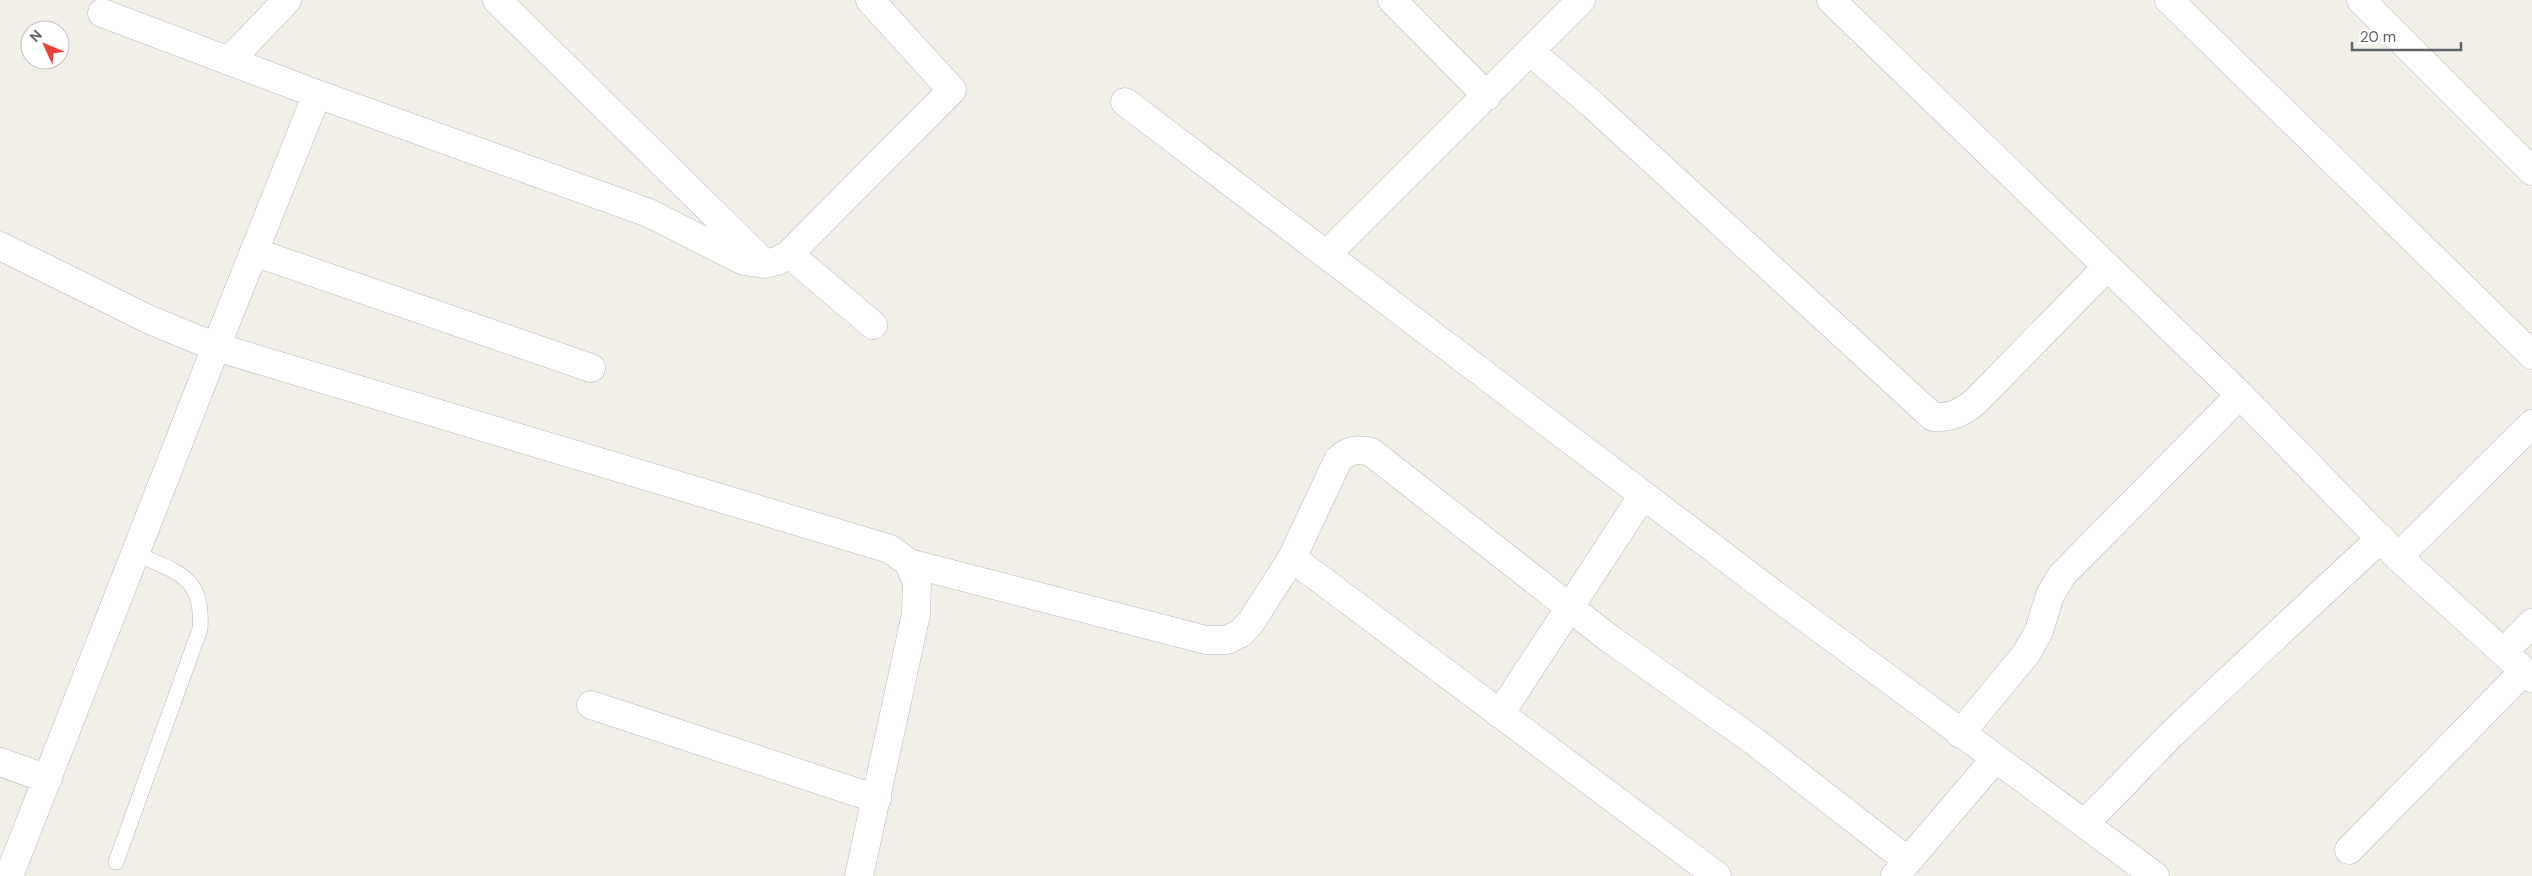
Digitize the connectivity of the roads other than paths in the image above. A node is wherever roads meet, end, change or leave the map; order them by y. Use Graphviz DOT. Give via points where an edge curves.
graph roads {
  1 [pos="287,0"];
  2 [pos="497,0"];
  3 [pos="1392,0"];
  4 [pos="1581,0"];
  5 [pos="1831,0"];
  6 [pos="2169,0"];
  7 [pos="2360,0"];
  8 [pos="881,4"];
  9 [pos="102,13"];
  10 [pos="1530,52"];
  11 [pos="229,61"];
  12 [pos="317,94"];
  13 [pos="1487,96"];
  14 [pos="1125,102"];
  15 [pos="2532,171"];
  16 [pos="0,246"];
  17 [pos="254,252"];
  18 [pos="1327,254"];
  19 [pos="777,259"];
  20 [pos="2106,268"];
  21 [pos="873,325"];
  22 [pos="216,347"];
  23 [pos="2532,355"];
  24 [pos="591,368"];
  25 [pos="2240,395"];
  26 [pos="2532,424"];
  27 [pos="1643,495"];
  28 [pos="2389,547"];
  29 [pos="135,553"];
  30 [pos="1292,558"];
  31 [pos="909,563"];
  32 [pos="1570,608"];
  33 [pos="2532,623"];
  34 [pos="2504,652"];
  35 [pos="2528,675"];
  36 [pos="591,705"];
  37 [pos="1500,714"];
  38 [pos="1960,734"];
  39 [pos="1995,759"];
  40 [pos="0,762"];
  41 [pos="48,778"];
  42 [pos="877,799"];
  43 [pos="2084,823"];
  44 [pos="2348,850"];
  45 [pos="116,862"];
  46 [pos="1902,868"];
  47 [pos="9,876"];
  48 [pos="859,876"];
  49 [pos="1717,876"];
  50 [pos="2155,876"];
  1 -- 11 [label="street"];
  2 -- 19 [label="street"];
  3 -- 13 [label="street"];
  4 -- 10 [label="street"];
  5 -- 20 [label="street"];
  6 -- 23 [label="street"];
  7 -- 15 [label="street"];
  8 -- 19 [label="street" via="952,90"];
  9 -- 11 [label="street"];
  10 -- 13 [label="street"];
  10 -- 20 [label="street" via="1593,105 1933,417 1959,414 1975,402"];
  11 -- 12 [label="street"];
  12 -- 17 [label="street"];
  12 -- 19 [label="street" via="649,213 744,261"];
  13 -- 18 [label="street"];
  14 -- 18 [label="street"];
  16 -- 22 [label="street" via="150,320"];
  17 -- 22 [label="street"];
  17 -- 24 [label="street"];
  18 -- 27 [label="street"];
  19 -- 21 [label="street"];
  20 -- 25 [label="street"];
  22 -- 29 [label="street"];
  22 -- 31 [label="street" via="890,549"];
  25 -- 28 [label="street"];
  25 -- 38 [label="street" via="2062,575 2050,595 2039,631 2026,654"];
  26 -- 28 [label="street"];
  27 -- 32 [label="street"];
  27 -- 38 [label="street"];
  28 -- 34 [label="street"];
  28 -- 43 [label="street" via="2175,731"];
  29 -- 41 [label="street"];
  29 -- 45 [label="lane" via="188,579 201,609 200,629"];
  30 -- 31 [label="street" via="1251,622 1241,633 1227,640 1206,640"];
  30 -- 32 [label="street" via="1338,460 1346,452 1362,450 1371,452"];
  30 -- 37 [label="street"];
  31 -- 42 [label="street" via="917,584 916,614"];
  32 -- 37 [label="street"];
  32 -- 46 [label="street" via="1754,741"];
  33 -- 34 [label="street"];
  34 -- 35 [label="street"];
  35 -- 44 [label="street"];
  36 -- 42 [label="street"];
  37 -- 49 [label="street"];
  38 -- 39 [label="street"];
  39 -- 43 [label="street"];
  39 -- 46 [label="street"];
  40 -- 41 [label="street"];
  41 -- 47 [label="street"];
  42 -- 48 [label="street"];
  43 -- 50 [label="street"];
}
